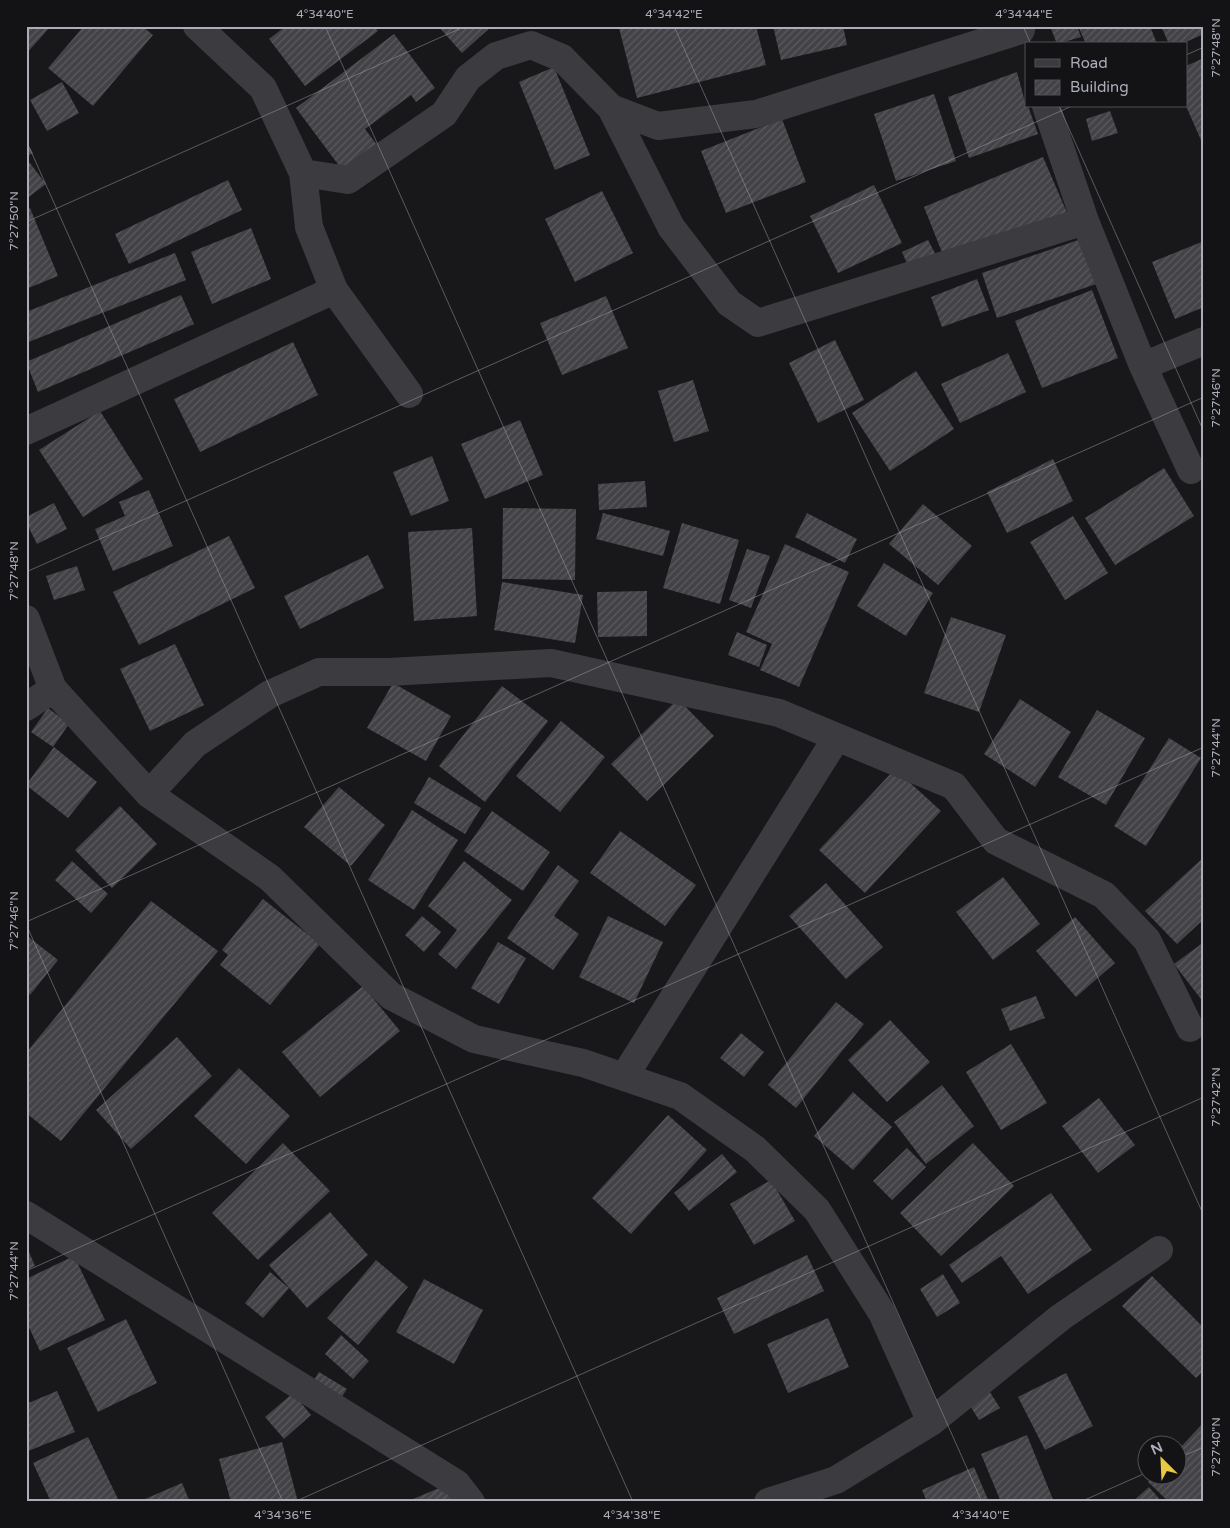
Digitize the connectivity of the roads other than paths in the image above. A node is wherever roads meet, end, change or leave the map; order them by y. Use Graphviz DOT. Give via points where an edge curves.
graph roads {
  1 [pos="196,26"];
  2 [pos="1022,35"];
  3 [pos="611,108"];
  4 [pos="1047,108"];
  5 [pos="303,172"];
  6 [pos="1085,221"];
  7 [pos="334,290"];
  8 [pos="1204,341"];
  9 [pos="1143,366"];
  10 [pos="409,394"];
  11 [pos="26,431"];
  12 [pos="1191,470"];
  13 [pos="26,619"];
  14 [pos="53,688"];
  15 [pos="26,707"];
  16 [pos="837,737"];
  17 [pos="149,794"];
  18 [pos="1190,1028"];
  19 [pos="624,1077"];
  20 [pos="26,1215"];
  21 [pos="1159,1250"];
  22 [pos="932,1422"];
  23 [pos="471,1502"];
  24 [pos="768,1502"];
  1 -- 5 [label="street" via="263,88"];
  2 -- 3 [label="street" via="756,114 658,126"];
  3 -- 5 [label="street" via="562,58 531,45 496,56 468,78 444,114 348,180"];
  3 -- 6 [label="street" via="672,227 729,303 758,323"];
  4 -- 6 [label="street"];
  5 -- 7 [label="street" via="309,227"];
  6 -- 9 [label="street"];
  7 -- 10 [label="street"];
  7 -- 11 [label="street"];
  8 -- 9 [label="street"];
  9 -- 12 [label="street"];
  13 -- 14 [label="street"];
  14 -- 15 [label="street"];
  14 -- 17 [label="street"];
  16 -- 17 [label="street" via="779,713 551,663 389,672 320,672 270,694 195,744"];
  16 -- 18 [label="street" via="954,786 996,841 1104,896 1147,940"];
  16 -- 19 [label="street"];
  17 -- 19 [label="street" via="270,878 391,996 474,1039 583,1063"];
  19 -- 22 [label="street" via="680,1096 754,1149 817,1210 882,1313"];
  20 -- 23 [label="street" via="457,1484"];
  21 -- 22 [label="street" via="1061,1318"];
  22 -- 24 [label="street" via="836,1480"];
}
